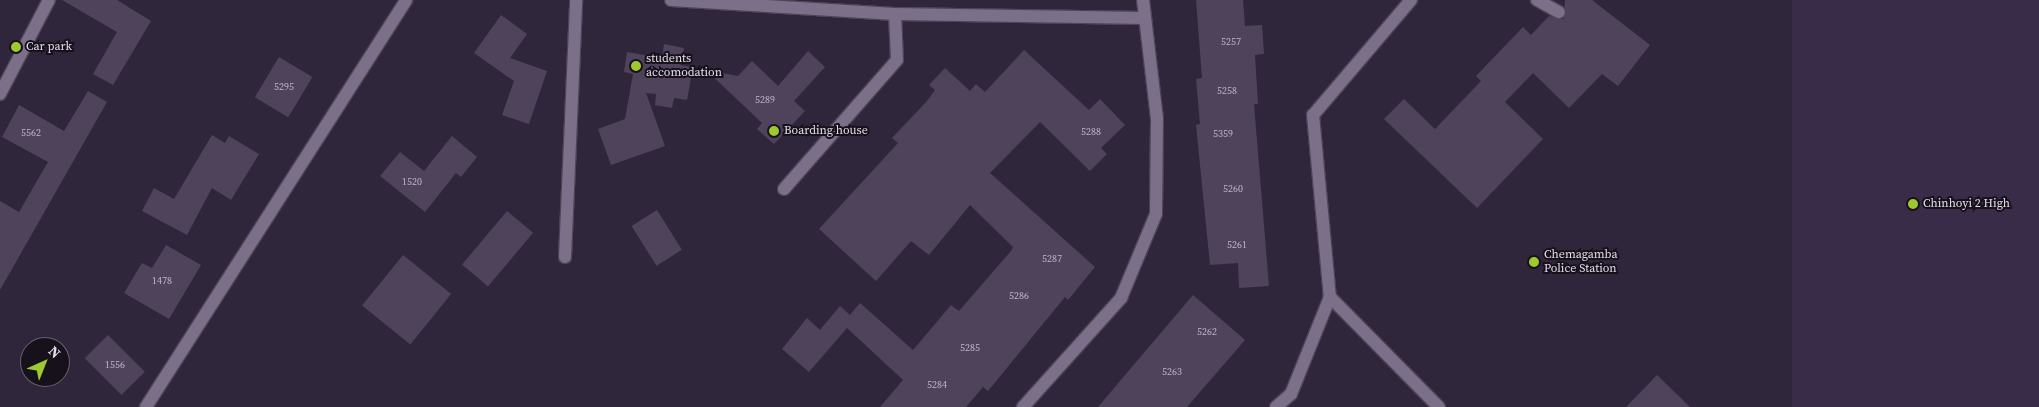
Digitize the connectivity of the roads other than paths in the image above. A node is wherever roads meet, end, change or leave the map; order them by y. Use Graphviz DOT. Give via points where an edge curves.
graph roads {
  1 [pos="49,0"];
  2 [pos="406,0"];
  3 [pos="576,0"];
  4 [pos="671,0"];
  5 [pos="1143,0"];
  6 [pos="1411,0"];
  7 [pos="1537,0"];
  8 [pos="1558,12"];
  9 [pos="895,14"];
  10 [pos="1144,18"];
  11 [pos="0,94"];
  12 [pos="784,189"];
  13 [pos="565,257"];
  14 [pos="1330,297"];
  15 [pos="146,407"];
  16 [pos="1022,407"];
  17 [pos="1276,407"];
  18 [pos="1439,407"];
  1 -- 11 [label="street"];
  2 -- 15 [label="street"];
  3 -- 13 [label="street"];
  4 -- 9 [label="street"];
  5 -- 10 [label="street"];
  6 -- 14 [label="street" via="1313,115"];
  7 -- 8 [label="street"];
  9 -- 10 [label="street"];
  9 -- 12 [label="street" via="897,60"];
  10 -- 16 [label="street" via="1157,119 1156,214 1121,298"];
  14 -- 17 [label="street" via="1291,394"];
  14 -- 18 [label="street"];
}
